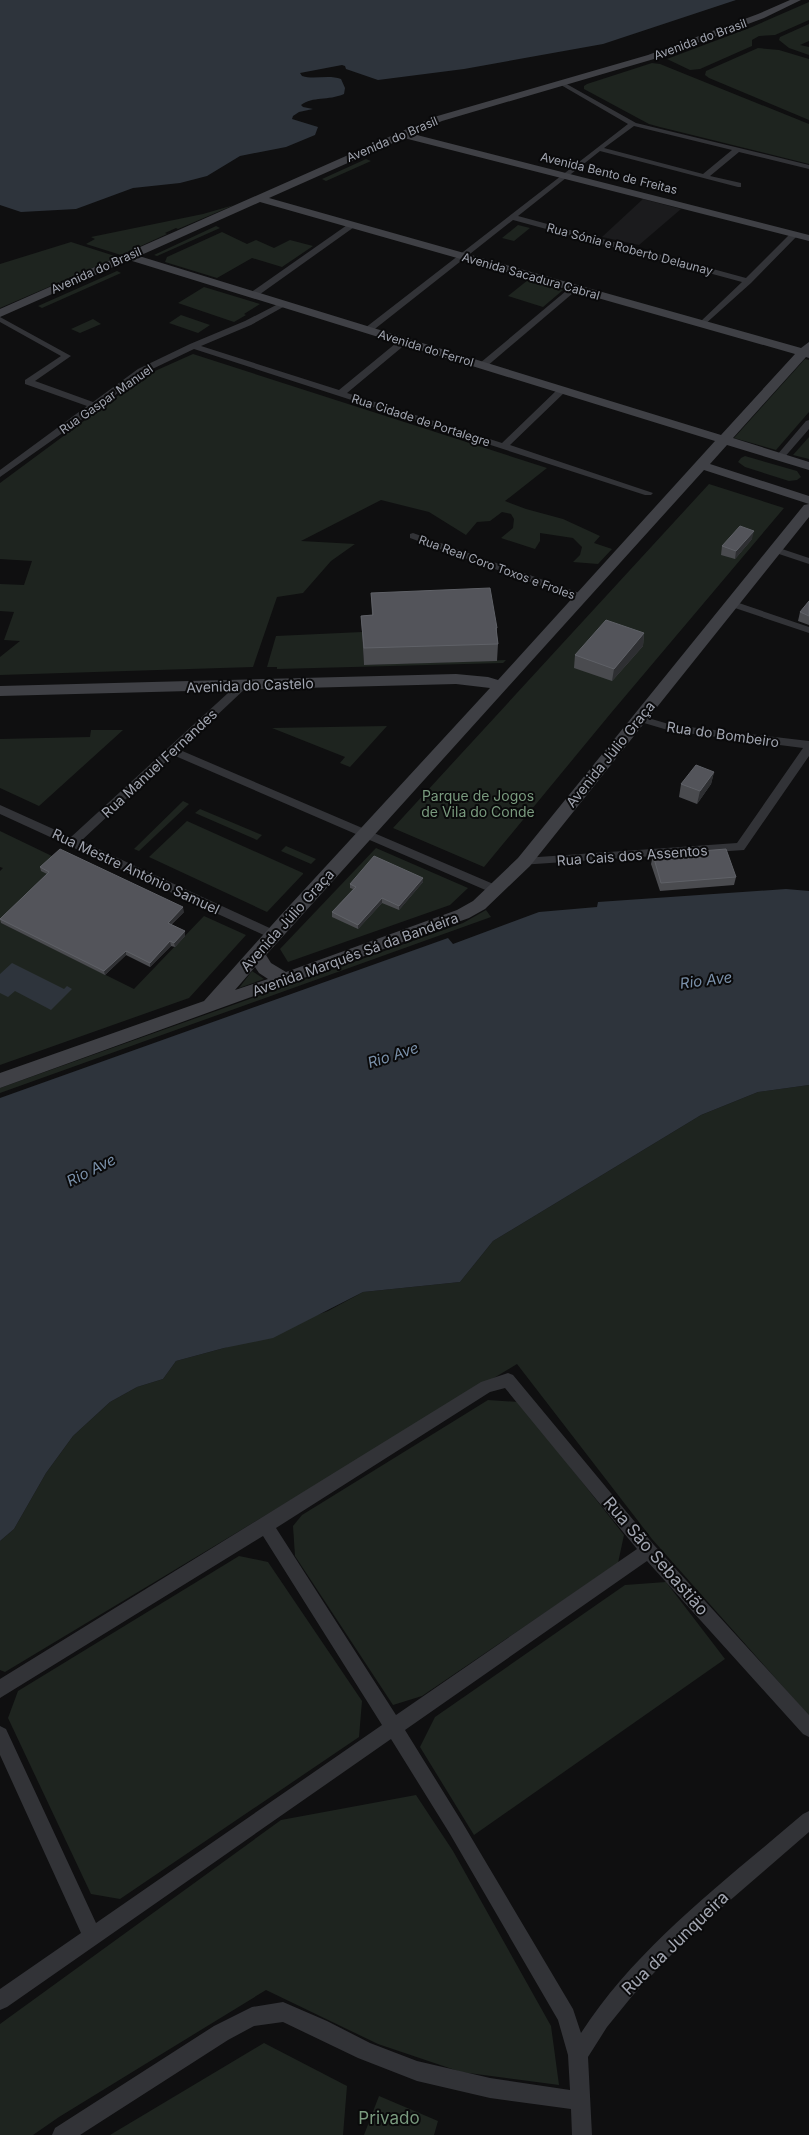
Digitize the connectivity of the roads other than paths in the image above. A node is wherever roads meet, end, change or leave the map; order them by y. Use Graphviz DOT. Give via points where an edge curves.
graph roads {
  1 [pos="797,0"];
  2 [pos="563,84"];
  3 [pos="634,124"];
  4 [pos="402,134"];
  5 [pos="599,149"];
  6 [pos="737,150"];
  7 [pos="809,167"];
  8 [pos="565,176"];
  9 [pos="704,176"];
  10 [pos="738,185"];
  11 [pos="259,198"];
  12 [pos="512,217"];
  13 [pos="353,225"];
  14 [pos="795,234"];
  15 [pos="809,238"];
  16 [pos="128,256"];
  17 [pos="463,256"];
  18 [pos="748,281"];
  19 [pos="575,288"];
  20 [pos="253,295"];
  21 [pos="282,304"];
  22 [pos="0,313"];
  23 [pos="0,319"];
  24 [pos="703,324"];
  25 [pos="368,330"];
  26 [pos="404,341"];
  27 [pos="193,346"];
  28 [pos="807,351"];
  29 [pos="483,366"];
  30 [pos="562,390"];
  31 [pos="340,394"];
  32 [pos="95,406"];
  33 [pos="809,423"];
  34 [pos="724,440"];
  35 [pos="503,447"];
  36 [pos="780,457"];
  37 [pos="701,465"];
  38 [pos="809,466"];
  39 [pos="0,474"];
  40 [pos="648,493"];
  41 [pos="809,500"];
  42 [pos="809,508"];
  43 [pos="412,536"];
  44 [pos="776,550"];
  45 [pos="809,561"];
  46 [pos="581,597"];
  47 [pos="733,604"];
  48 [pos="809,630"];
  49 [pos="244,684"];
  50 [pos="499,686"];
  51 [pos="0,691"];
  52 [pos="638,718"];
  53 [pos="809,746"];
  54 [pos="171,750"];
  55 [pos="0,809"];
  56 [pos="366,834"];
  57 [pos="73,842"];
  58 [pos="524,862"];
  59 [pos="494,889"];
  60 [pos="272,934"];
  61 [pos="256,954"];
  62 [pos="284,980"];
  63 [pos="209,1007"];
  64 [pos="0,1081"];
  65 [pos="265,1526"];
  66 [pos="648,1551"];
  67 [pos="0,1688"];
  68 [pos="394,1726"];
  69 [pos="809,1728"];
  70 [pos="0,1736"];
  71 [pos="809,1820"];
  72 [pos="92,1936"];
  73 [pos="0,2000"];
  74 [pos="578,2055"];
  75 [pos="581,2100"];
  76 [pos="62,2135"];
  77 [pos="582,2135"];
  1 -- 2 [label="street, Avenida do Brasil" via="685,45"];
  2 -- 3 [label="street"];
  2 -- 4 [label="street, Avenida do Brasil" via="450,115"];
  3 -- 5 [label="street"];
  3 -- 6 [label="street"];
  4 -- 8 [label="street, Avenida Bento de Freitas"];
  4 -- 11 [label="street, Avenida do Brasil"];
  5 -- 8 [label="street"];
  5 -- 9 [label="street"];
  6 -- 7 [label="street"];
  6 -- 9 [label="street"];
  8 -- 12 [label="street"];
  8 -- 14 [label="street, Avenida Bento de Freitas"];
  9 -- 10 [label="street"];
  11 -- 13 [label="street, Avenida Sacadura Cabral"];
  11 -- 16 [label="street, Avenida do Brasil"];
  12 -- 17 [label="street"];
  12 -- 18 [label="street, Rua Sónia e Roberto Delaunay"];
  13 -- 17 [label="street, Avenida Sacadura Cabral"];
  13 -- 20 [label="street"];
  14 -- 15 [label="street, Avenida Bento de Freitas"];
  14 -- 18 [label="street"];
  16 -- 20 [label="street, Avenida do Ferrol"];
  16 -- 22 [label="street, Avenida do Brasil"];
  17 -- 19 [label="street, Avenida Sacadura Cabral"];
  17 -- 25 [label="street"];
  18 -- 24 [label="street"];
  19 -- 24 [label="street, Avenida Sacadura Cabral"];
  19 -- 29 [label="street"];
  20 -- 21 [label="street, Avenida do Ferrol"];
  21 -- 25 [label="street, Avenida do Ferrol"];
  21 -- 27 [label="street, Rua Gaspar Manuel" via="248,323"];
  23 -- 32 [label="street" via="67,356 28,382"];
  24 -- 28 [label="street, Avenida Sacadura Cabral"];
  25 -- 26 [label="street, Avenida do Ferrol"];
  26 -- 29 [label="street, Avenida do Ferrol"];
  26 -- 31 [label="street"];
  27 -- 31 [label="street, Rua Cidade de Portalegre"];
  27 -- 32 [label="street, Rua Gaspar Manuel" via="141,372"];
  28 -- 34 [label="street, Avenida Júlio Graça"];
  29 -- 30 [label="street, Avenida do Ferrol"];
  30 -- 34 [label="street, Avenida do Ferrol"];
  30 -- 35 [label="street"];
  31 -- 35 [label="street, Rua Cidade de Portalegre"];
  32 -- 39 [label="street, Rua Gaspar Manuel"];
  33 -- 36 [label="street"];
  34 -- 36 [label="street"];
  34 -- 37 [label="street, Avenida Júlio Graça"];
  35 -- 40 [label="street, Rua Cidade de Portalegre"];
  36 -- 38 [label="street"];
  37 -- 41 [label="street"];
  37 -- 46 [label="street, Avenida Júlio Graça"];
  42 -- 44 [label="street, Avenida Júlio Graça"];
  43 -- 46 [label="street, Rua Real Coro Toxos e Froles"];
  44 -- 45 [label="street"];
  44 -- 47 [label="street, Avenida Júlio Graça"];
  46 -- 50 [label="street, Avenida Júlio Graça"];
  47 -- 48 [label="street"];
  47 -- 52 [label="street, Avenida Júlio Graça"];
  49 -- 50 [label="street, Avenida do Castelo" via="456,679 488,682"];
  49 -- 51 [label="street, Avenida do Castelo"];
  49 -- 54 [label="street, Rua Manuel Fernandes"];
  50 -- 56 [label="street, Avenida Júlio Graça"];
  52 -- 53 [label="street, Rua do Bombeiro" via="671,728"];
  52 -- 58 [label="street, Avenida Júlio Graça"];
  53 -- 58 [label="street, Rua Cais dos Assentos" via="740,847"];
  54 -- 56 [label="street"];
  54 -- 57 [label="street, Rua Manuel Fernandes"];
  55 -- 57 [label="street, Rua Mestre António Samuel"];
  56 -- 59 [label="street"];
  56 -- 60 [label="street, Avenida Júlio Graça"];
  57 -- 60 [label="street, Rua Mestre António Samuel"];
  58 -- 59 [label="street, Avenida Júlio Graça"];
  59 -- 62 [label="street, Avenida Marquês Sá da Bandeira" via="479,905 463,914"];
  60 -- 61 [label="street, Avenida Júlio Graça"];
  61 -- 62 [label="street" via="265,968"];
  61 -- 63 [label="street, Avenida Júlio Graça"];
  62 -- 63 [label="street, Avenida Marquês Sá da Bandeira"];
  63 -- 64 [label="street, Avenida Marquês Sá da Bandeira"];
  65 -- 66 [label="street, Rua São Sebastião" via="486,1387 508,1380"];
  65 -- 67 [label="street"];
  65 -- 68 [label="street"];
  66 -- 68 [label="street"];
  66 -- 69 [label="street, Rua São Sebastião"];
  68 -- 72 [label="street"];
  68 -- 74 [label="street" via="566,2016"];
  70 -- 72 [label="street"];
  71 -- 74 [label="street, Rua da Junqueira" via="673,1940 633,1979 594,2028"];
  72 -- 73 [label="street"];
  74 -- 75 [label="street"];
  75 -- 76 [label="street" via="490,2088 417,2071 365,2052 283,2012 252,2017 221,2033"];
  75 -- 77 [label="street"];
}
